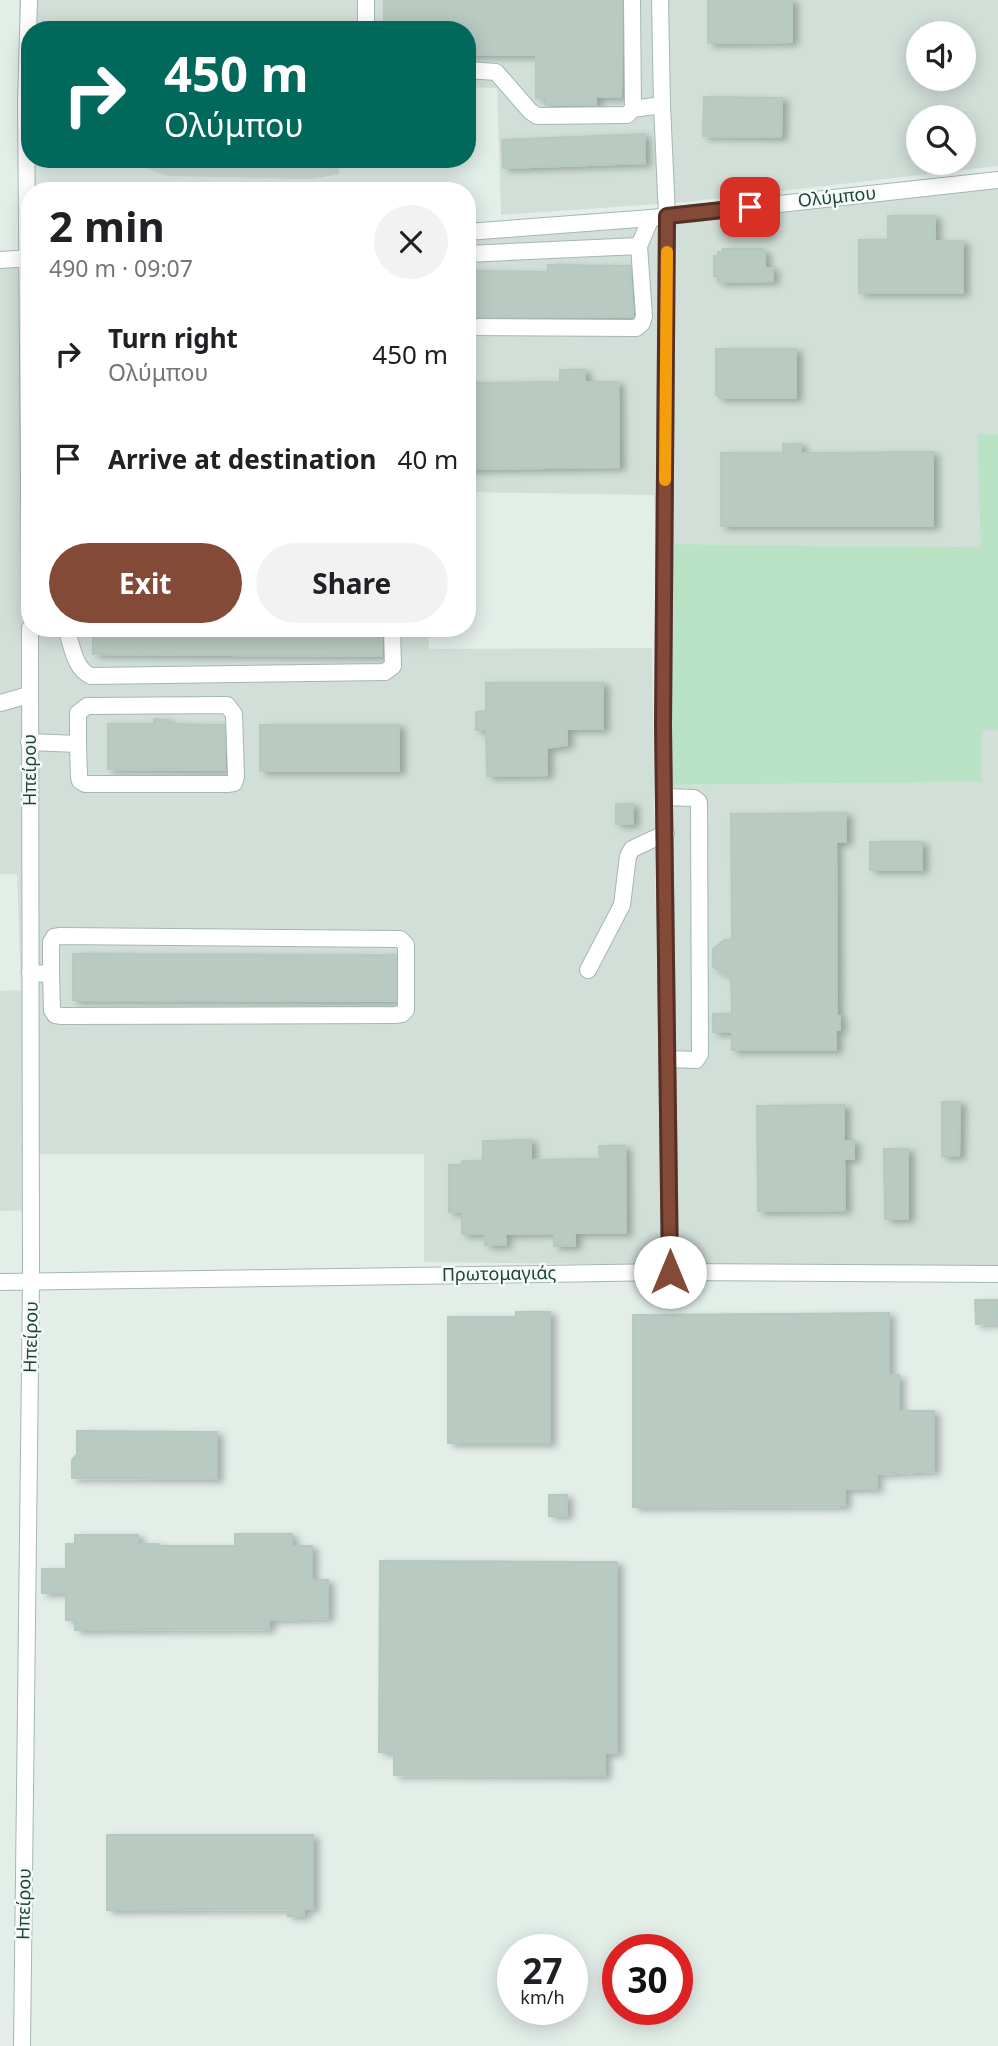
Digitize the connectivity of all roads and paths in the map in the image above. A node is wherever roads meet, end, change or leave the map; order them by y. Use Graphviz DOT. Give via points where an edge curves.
graph roads {
  1 [pos="29,0"];
  2 [pos="366,0"];
  3 [pos="632,0"];
  4 [pos="660,0"];
  5 [pos="29,21"];
  6 [pos="366,21"];
  7 [pos="476,71"];
  8 [pos="662,105"];
  9 [pos="634,109"];
  10 [pos="998,180"];
  11 [pos="659,217"];
  12 [pos="476,231"];
  13 [pos="639,246"];
  14 [pos="476,254"];
  15 [pos="21,258"];
  16 [pos="0,260"];
  17 [pos="476,327"];
  18 [pos="30,637"];
  19 [pos="69,637"];
  20 [pos="392,637"];
  21 [pos="29,695"];
  22 [pos="0,703"];
  23 [pos="29,742"];
  24 [pos="78,744"];
  25 [pos="666,797"];
  26 [pos="666,833"];
  27 [pos="588,970"];
  28 [pos="30,973"];
  29 [pos="51,974"];
  30 [pos="668,1059"];
  31 [pos="670,1272"];
  32 [pos="998,1274"];
  33 [pos="0,1282"];
  34 [pos="31,1282"];
  35 [pos="22,2046"];
  1 -- 5 [label="street"];
  2 -- 6 [label="street"];
  3 -- 9 [label="street"];
  4 -- 8 [label="street"];
  7 -- 9 [label="street" via="496,72 537,116 627,115"];
  8 -- 9 [label="street"];
  8 -- 11 [label="street"];
  10 -- 11 [label="street, Ολύμπου"];
  11 -- 12 [label="street, Ολύμπου"];
  11 -- 13 [label="street"];
  11 -- 25 [label="street"];
  13 -- 14 [label="street"];
  13 -- 17 [label="street" via="644,316 636,328"];
  15 -- 16 [label="street"];
  18 -- 21 [label="street, Ηπείρου"];
  19 -- 20 [label="street" via="78,666 91,676 385,672 393,666"];
  21 -- 22 [label="street"];
  21 -- 23 [label="street, Ηπείρου"];
  23 -- 24 [label="street"];
  23 -- 28 [label="street, Ηπείρου"];
  24 -- 24 [label="street" via="79,777 85,784 227,784 236,778 234,714 227,705 87,706 78,713"];
  25 -- 26 [label="street"];
  25 -- 30 [label="street" via="699,802 700,1054 696,1060"];
  26 -- 27 [label="street" via="632,849 628,856 622,905"];
  26 -- 30 [label="street"];
  28 -- 29 [label="street"];
  28 -- 34 [label="street, Ηπείρου"];
  29 -- 29 [label="street" via="52,1010 62,1016 395,1015 405,1010 406,945 400,939 60,936 51,942"];
  30 -- 31 [label="street"];
  31 -- 32 [label="street, Πρωτομαγιάς"];
  31 -- 34 [label="street, Πρωτομαγιάς"];
  33 -- 34 [label="street, Πρωτομαγιάς"];
  34 -- 35 [label="street, Ηπείρου"];
}
